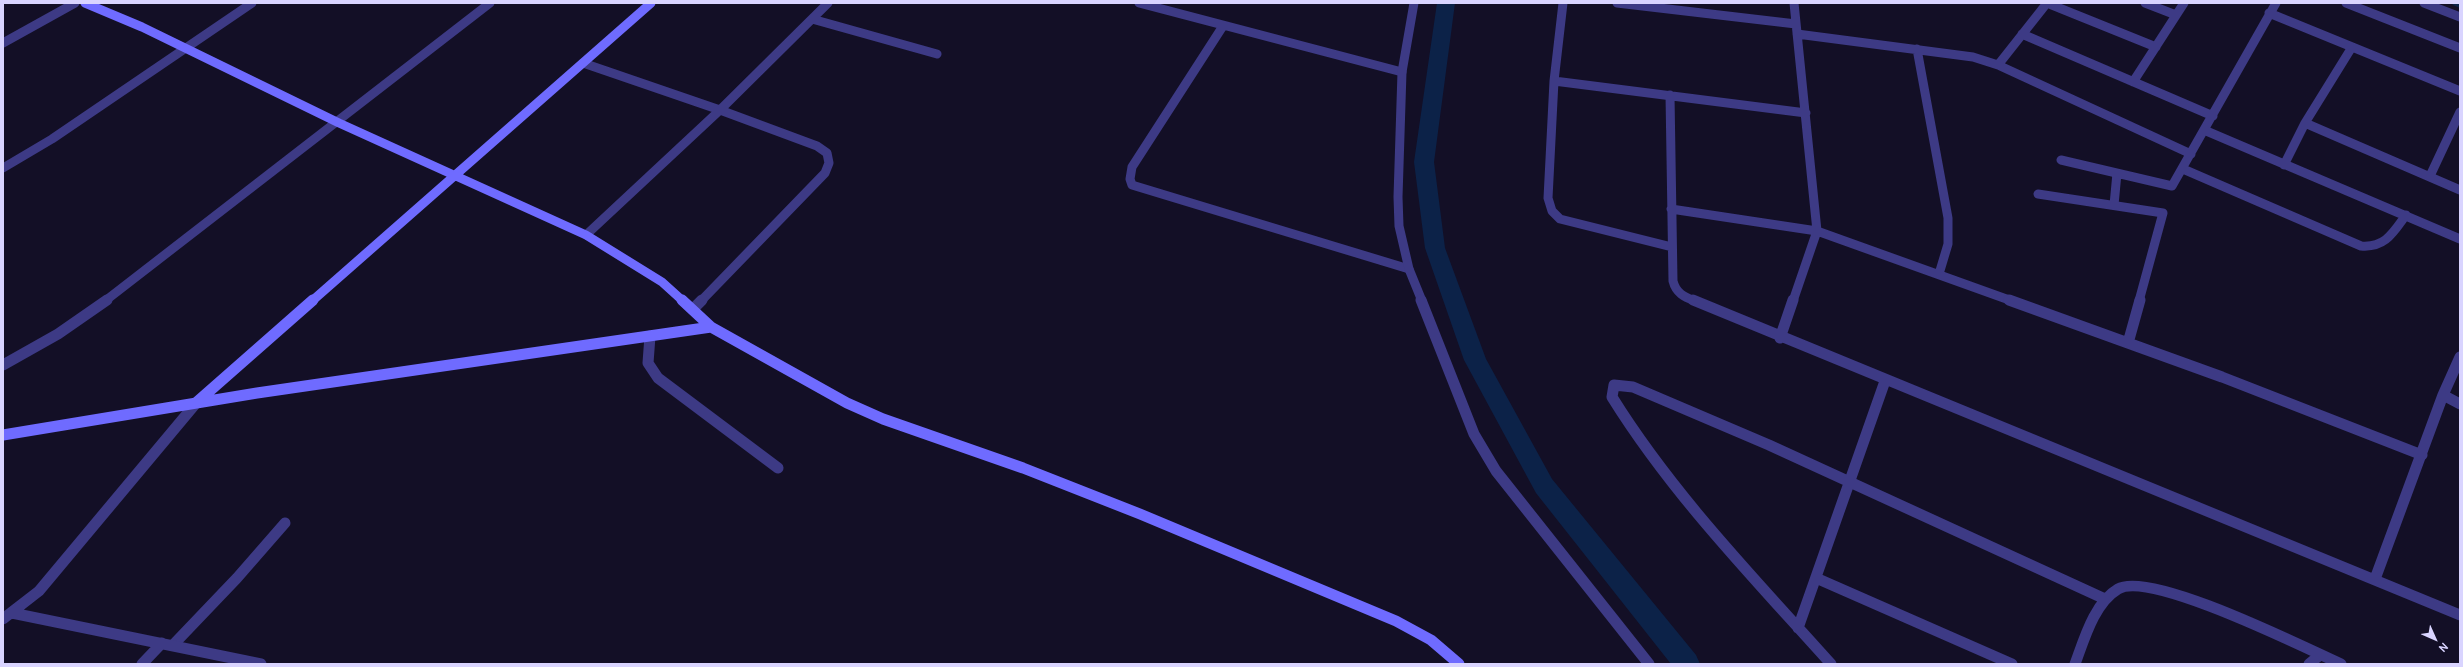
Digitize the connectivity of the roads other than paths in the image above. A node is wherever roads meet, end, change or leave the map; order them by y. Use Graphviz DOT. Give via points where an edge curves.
graph roads {
  1 [pos="75,3"];
  2 [pos="85,3"];
  3 [pos="252,3"];
  4 [pos="490,3"];
  5 [pos="651,3"];
  6 [pos="828,3"];
  7 [pos="1139,3"];
  8 [pos="1414,3"];
  9 [pos="1563,3"];
  10 [pos="1617,3"];
  11 [pos="1794,3"];
  12 [pos="2047,3"];
  13 [pos="2145,3"];
  14 [pos="2184,3"];
  15 [pos="2276,3"];
  16 [pos="2346,3"];
  17 [pos="2424,3"];
  18 [pos="2269,12"];
  19 [pos="2176,15"];
  20 [pos="2460,17"];
  21 [pos="812,19"];
  22 [pos="1796,24"];
  23 [pos="1223,26"];
  24 [pos="1797,34"];
  25 [pos="2022,34"];
  26 [pos="3,43"];
  27 [pos="2156,47"];
  28 [pos="2352,47"];
  29 [pos="186,48"];
  30 [pos="2460,48"];
  31 [pos="1917,49"];
  32 [pos="937,54"];
  33 [pos="583,62"];
  34 [pos="1998,65"];
  35 [pos="1402,72"];
  36 [pos="1554,81"];
  37 [pos="2133,82"];
  38 [pos="2460,91"];
  39 [pos="1670,95"];
  40 [pos="720,110"];
  41 [pos="2460,112"];
  42 [pos="1806,113"];
  43 [pos="2213,116"];
  44 [pos="339,123"];
  45 [pos="2305,123"];
  46 [pos="2204,130"];
  47 [pos="2191,154"];
  48 [pos="2061,160"];
  49 [pos="2284,165"];
  50 [pos="3,168"];
  51 [pos="2182,168"];
  52 [pos="2117,173"];
  53 [pos="453,174"];
  54 [pos="2430,176"];
  55 [pos="2460,190"];
  56 [pos="2038,194"];
  57 [pos="2114,205"];
  58 [pos="1671,209"];
  59 [pos="2406,215"];
  60 [pos="1817,231"];
  61 [pos="586,234"];
  62 [pos="2460,239"];
  63 [pos="1672,247"];
  64 [pos="1409,269"];
  65 [pos="1939,274"];
  66 [pos="693,309"];
  67 [pos="710,327"];
  68 [pos="650,336"];
  69 [pos="1780,338"];
  70 [pos="2128,343"];
  71 [pos="2460,357"];
  72 [pos="3,365"];
  73 [pos="1885,381"];
  74 [pos="2444,395"];
  75 [pos="197,402"];
  76 [pos="2460,404"];
  77 [pos="3,435"];
  78 [pos="2422,455"];
  79 [pos="778,468"];
  80 [pos="1850,482"];
  81 [pos="285,524"];
  82 [pos="1816,578"];
  83 [pos="2375,579"];
  84 [pos="2105,599"];
  85 [pos="2460,615"];
  86 [pos="7,616"];
  87 [pos="1798,628"];
  88 [pos="167,644"];
  89 [pos="2320,655"];
  90 [pos="1456,662"];
  91 [pos="142,664"];
  92 [pos="262,664"];
  93 [pos="1648,664"];
  94 [pos="1831,664"];
  95 [pos="2012,664"];
  96 [pos="2075,664"];
  97 [pos="2309,664"];
  98 [pos="2341,664"];
  1 -- 26 [label="street"];
  2 -- 29 [label="street"];
  3 -- 29 [label="street"];
  4 -- 44 [label="street"];
  5 -- 33 [label="street"];
  6 -- 21 [label="street"];
  7 -- 23 [label="street"];
  8 -- 35 [label="street"];
  9 -- 36 [label="street"];
  10 -- 22 [label="street"];
  11 -- 22 [label="street"];
  12 -- 25 [label="street"];
  12 -- 27 [label="street"];
  13 -- 19 [label="street"];
  14 -- 19 [label="street"];
  15 -- 18 [label="street"];
  16 -- 30 [label="street"];
  17 -- 20 [label="street"];
  18 -- 28 [label="street"];
  18 -- 43 [label="street"];
  19 -- 27 [label="street"];
  21 -- 32 [label="street"];
  21 -- 40 [label="street"];
  22 -- 24 [label="street"];
  23 -- 35 [label="street"];
  23 -- 64 [label="street" via="1132,166 1132,185"];
  24 -- 31 [label="street"];
  24 -- 42 [label="street"];
  25 -- 34 [label="street"];
  25 -- 37 [label="street"];
  27 -- 37 [label="street"];
  28 -- 38 [label="street"];
  28 -- 45 [label="street"];
  29 -- 44 [label="street"];
  29 -- 50 [label="street" via="52,139"];
  31 -- 34 [label="street" via="1958,54"];
  31 -- 65 [label="street" via="1948,218 1948,244"];
  33 -- 40 [label="street"];
  33 -- 53 [label="street"];
  34 -- 47 [label="street"];
  35 -- 64 [label="street" via="1398,197 1400,226"];
  36 -- 39 [label="street"];
  36 -- 63 [label="street" via="1548,198 1553,214 1560,219"];
  37 -- 43 [label="street"];
  39 -- 42 [label="street"];
  39 -- 58 [label="street"];
  40 -- 61 [label="street"];
  40 -- 66 [label="street" via="817,146 827,153 829,163 825,173"];
  41 -- 54 [label="street"];
  42 -- 60 [label="street"];
  43 -- 46 [label="street"];
  44 -- 53 [label="street"];
  44 -- 72 [label="street" via="124,288 58,334"];
  45 -- 49 [label="street"];
  45 -- 54 [label="street"];
  46 -- 47 [label="street"];
  46 -- 49 [label="street"];
  47 -- 51 [label="street"];
  48 -- 52 [label="street"];
  49 -- 59 [label="street"];
  51 -- 52 [label="street" via="2172,186"];
  51 -- 59 [label="street" via="2361,246 2380,246 2387,241"];
  52 -- 57 [label="street"];
  53 -- 61 [label="street"];
  53 -- 75 [label="street"];
  54 -- 55 [label="street"];
  56 -- 57 [label="street"];
  57 -- 70 [label="street" via="2163,213"];
  58 -- 60 [label="street"];
  58 -- 63 [label="street"];
  59 -- 62 [label="street"];
  60 -- 65 [label="street"];
  60 -- 69 [label="street"];
  61 -- 66 [label="street" via="662,282"];
  63 -- 69 [label="street" via="1673,281 1675,289 1683,296"];
  64 -- 93 [label="street" via="1474,434 1496,471"];
  65 -- 70 [label="street"];
  66 -- 67 [label="street"];
  67 -- 68 [label="street"];
  67 -- 90 [label="street" via="847,403 883,419 1023,468 1396,621 1432,640"];
  68 -- 75 [label="street"];
  68 -- 79 [label="street" via="646,363 664,384"];
  69 -- 73 [label="street"];
  70 -- 78 [label="street"];
  71 -- 74 [label="street"];
  73 -- 80 [label="street"];
  73 -- 83 [label="street"];
  74 -- 76 [label="street"];
  74 -- 78 [label="street"];
  75 -- 77 [label="street"];
  75 -- 86 [label="street" via="39,591"];
  78 -- 83 [label="street"];
  80 -- 82 [label="street"];
  80 -- 84 [label="street"];
  80 -- 87 [label="street" via="1633,387 1614,385 1612,390 1612,397 1641,443 1720,540"];
  81 -- 88 [label="street" via="237,578"];
  82 -- 87 [label="street"];
  82 -- 95 [label="street"];
  83 -- 85 [label="street"];
  84 -- 89 [label="street" via="2120,587 2159,587"];
  84 -- 96 [label="street"];
  86 -- 88 [label="street"];
  87 -- 94 [label="street"];
  88 -- 91 [label="street"];
  88 -- 92 [label="street"];
  89 -- 97 [label="street"];
  89 -- 98 [label="street"];
}
